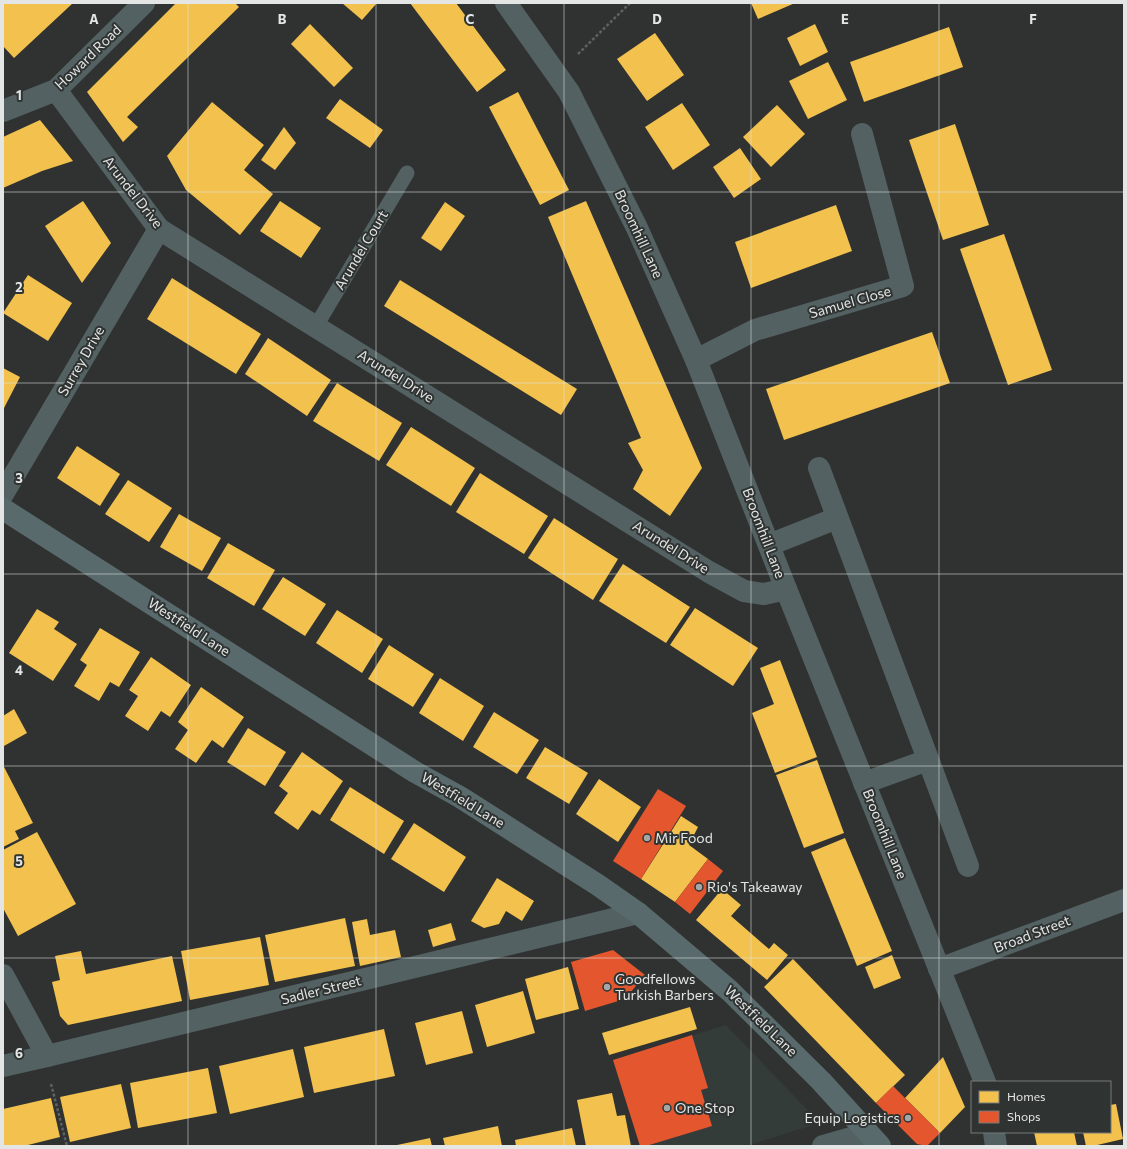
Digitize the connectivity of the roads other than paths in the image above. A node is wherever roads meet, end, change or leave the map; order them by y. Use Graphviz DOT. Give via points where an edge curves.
graph roads {
  1 [pos="144,3"];
  2 [pos="506,3"];
  3 [pos="56,90"];
  4 [pos="3,111"];
  5 [pos="862,134"];
  6 [pos="407,173"];
  7 [pos="159,228"];
  8 [pos="316,326"];
  9 [pos="696,360"];
  10 [pos="819,468"];
  11 [pos="3,494"];
  12 [pos="3,509"];
  13 [pos="837,518"];
  14 [pos="769,546"];
  15 [pos="786,589"];
  16 [pos="928,760"];
  17 [pos="864,783"];
  18 [pos="968,866"];
  19 [pos="1124,900"];
  20 [pos="638,913"];
  21 [pos="939,969"];
  22 [pos="3,975"];
  23 [pos="46,1057"];
  24 [pos="3,1066"];
  25 [pos="985,1081"];
  26 [pos="994,1133"];
  27 [pos="874,1139"];
  28 [pos="823,1146"];
  29 [pos="996,1146"];
  1 -- 3 [label="street, Howard Road"];
  2 -- 9 [label="street, Broomhill Lane" via="569,92 637,228"];
  3 -- 4 [label="street, Howard Road"];
  3 -- 7 [label="street, Arundel Drive"];
  5 -- 9 [label="street, Samuel Close" via="903,286 755,330"];
  6 -- 8 [label="lane, Arundel Court"];
  7 -- 8 [label="street, Arundel Drive"];
  7 -- 11 [label="street, Surrey Drive"];
  8 -- 15 [label="street, Arundel Drive" via="723,580 744,591 764,594"];
  9 -- 14 [label="street, Broomhill Lane"];
  10 -- 13 [label="street"];
  12 -- 20 [label="street, Westfield Lane" via="409,768 473,805"];
  13 -- 14 [label="street"];
  13 -- 16 [label="street"];
  14 -- 15 [label="street, Broomhill Lane"];
  15 -- 17 [label="street, Broomhill Lane"];
  16 -- 17 [label="street"];
  16 -- 18 [label="street"];
  17 -- 21 [label="street, Broomhill Lane"];
  19 -- 21 [label="street, Broad Street"];
  20 -- 23 [label="street, Sadler Street"];
  20 -- 27 [label="street, Westfield Lane" via="730,990 821,1081"];
  21 -- 25 [label="street, Broomhill Lane"];
  22 -- 23 [label="street"];
  23 -- 24 [label="street, Sadler Street"];
  26 -- 29 [label="street"];
  27 -- 28 [label="street"];
}
